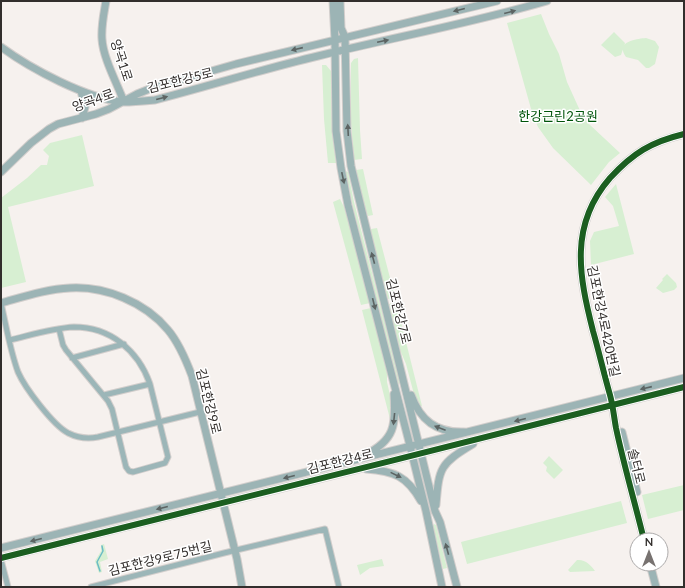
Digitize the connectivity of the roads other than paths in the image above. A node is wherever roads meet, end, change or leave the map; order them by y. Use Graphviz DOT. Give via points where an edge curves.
graph roads {
  1 [pos="106,1"];
  2 [pos="333,1"];
  3 [pos="340,1"];
  4 [pos="497,1"];
  5 [pos="548,1"];
  6 [pos="345,37"];
  7 [pos="335,40"];
  8 [pos="1,47"];
  9 [pos="345,50"];
  10 [pos="335,52"];
  11 [pos="317,56"];
  12 [pos="336,70"];
  13 [pos="81,91"];
  14 [pos="124,102"];
  15 [pos="82,118"];
  16 [pos="684,134"];
  17 [pos="1,172"];
  18 [pos="1,303"];
  19 [pos="59,329"];
  20 [pos="10,340"];
  21 [pos="124,344"];
  22 [pos="72,358"];
  23 [pos="399,363"];
  24 [pos="684,378"];
  25 [pos="394,380"];
  26 [pos="150,384"];
  27 [pos="684,387"];
  28 [pos="104,395"];
  29 [pos="610,396"];
  30 [pos="612,406"];
  31 [pos="200,412"];
  32 [pos="159,421"];
  33 [pos="478,430"];
  34 [pos="118,432"];
  35 [pos="480,439"];
  36 [pos="419,445"];
  37 [pos="410,447"];
  38 [pos="421,454"];
  39 [pos="412,456"];
  40 [pos="354,461"];
  41 [pos="358,468"];
  42 [pos="220,494"];
  43 [pos="222,502"];
  44 [pos="426,511"];
  45 [pos="435,511"];
  46 [pos="642,532"];
  47 [pos="647,532"];
  48 [pos="1,548"];
  49 [pos="235,550"];
  50 [pos="1,559"];
  51 [pos="652,572"];
  52 [pos="657,572"];
  53 [pos="8,587"];
  54 [pos="91,587"];
  55 [pos="242,587"];
  56 [pos="339,587"];
  57 [pos="442,587"];
  58 [pos="456,587"];
  59 [pos="656,587"];
  60 [pos="661,587"];
  1 -- 14 [label="street, 양곡1로" via="102,40 105,56"];
  2 -- 7 [label="street, 김포한강7로"];
  3 -- 6 [label="street, 김포한강7로" via="341,28"];
  4 -- 6 [label="street, 김포한강5로, one-way"];
  9 -- 5 [label="street, 김포한강5로, one-way" via="449,27"];
  6 -- 7 [label="street, 김포한강5로"];
  6 -- 9 [label="street, 김포한강7로"];
  7 -- 10 [label="street, 김포한강7로"];
  7 -- 14 [label="street, 김포한강5로, one-way" via="152,88"];
  8 -- 13 [label="street, 양곡4로" via="31,67"];
  9 -- 10 [label="street, 김포한강5로"];
  23 -- 9 [label="street, 김포한강7로, one-way" via="351,166 347,131"];
  10 -- 11 [label="street, 김포한강5로"];
  10 -- 12 [label="street, 김포한강7로"];
  11 -- 12 [label="street" via="330,60"];
  14 -- 11 [label="street, 김포한강5로, one-way" via="155,100"];
  12 -- 25 [label="street, 김포한강7로, one-way" via="336,131 341,168 348,205"];
  13 -- 14 [label="street, 양곡4로"];
  13 -- 15 [label="street" via="85,107"];
  14 -- 15 [label="street, 양곡4로"];
  15 -- 17 [label="street, 양곡4로" via="49,129"];
  16 -- 29 [label="street, 김포한강4로420번길" via="647,147 626,162 599,192 584,225 580,252 582,286"];
  18 -- 20 [label="street"];
  18 -- 31 [label="street, 김포한강9로" via="68,288 94,289 131,302 156,318 175,341 192,376"];
  19 -- 20 [label="street"];
  19 -- 21 [label="street" via="94,329"];
  19 -- 22 [label="street" via="63,345"];
  20 -- 34 [label="street" via="15,362 24,383 63,430 74,436 90,438"];
  21 -- 22 [label="street"];
  21 -- 26 [label="street" via="141,363"];
  22 -- 28 [label="street"];
  33 -- 23 [label="street, one-way" via="446,430 434,426 425,419 415,407"];
  23 -- 36 [label="street, 김포한강7로"];
  24 -- 29 [label="street, 김포한강4로, one-way"];
  25 -- 37 [label="street, 김포한강7로"];
  25 -- 40 [label="street, one-way" via="394,427 374,451"];
  26 -- 28 [label="street"];
  26 -- 32 [label="street"];
  27 -- 30 [label="street, 김포한강4로"];
  28 -- 34 [label="street" via="112,409"];
  29 -- 30 [label="street, 솔터로"];
  29 -- 33 [label="street, 김포한강4로, one-way"];
  30 -- 35 [label="street, 김포한강4로"];
  30 -- 46 [label="street, 솔터로"];
  30 -- 47 [label="street, 솔터로" via="620,426"];
  31 -- 32 [label="street"];
  31 -- 42 [label="street, 김포한강9로"];
  32 -- 34 [label="street"];
  32 -- 34 [label="street" via="168,457 165,463 155,466 129,471"];
  33 -- 36 [label="street, 김포한강4로"];
  35 -- 38 [label="street, 김포한강4로"];
  35 -- 45 [label="street" via="451,457 441,470"];
  36 -- 37 [label="street, 김포한강4로"];
  36 -- 38 [label="street, 김포한강7로"];
  37 -- 39 [label="street, 김포한강7로"];
  37 -- 40 [label="street, 김포한강4로"];
  38 -- 39 [label="street, 김포한강4로"];
  38 -- 45 [label="street, 김포한강7로"];
  39 -- 41 [label="street, 김포한강4로"];
  39 -- 44 [label="street, 김포한강7로"];
  40 -- 42 [label="street, 김포한강4로, one-way"];
  41 -- 43 [label="street, 김포한강4로"];
  41 -- 44 [label="street, one-way" via="387,471 399,476 416,492"];
  42 -- 43 [label="street, 김포한강9로"];
  42 -- 48 [label="street, 김포한강4로, one-way"];
  43 -- 49 [label="street, 김포한강9로"];
  43 -- 50 [label="street, 김포한강4로"];
  44 -- 57 [label="street, 김포한강7로"];
  58 -- 45 [label="street, 김포한강7로, one-way"];
  49 -- 54 [label="street, 김포한강9로75번길"];
  49 -- 55 [label="street, 김포한강9로"];
  49 -- 56 [label="street, 김포한강9로75번길" via="325,529"];
  50 -- 53 [label="street"];
  51 -- 59 [label="street"];
  52 -- 60 [label="street"];
}
